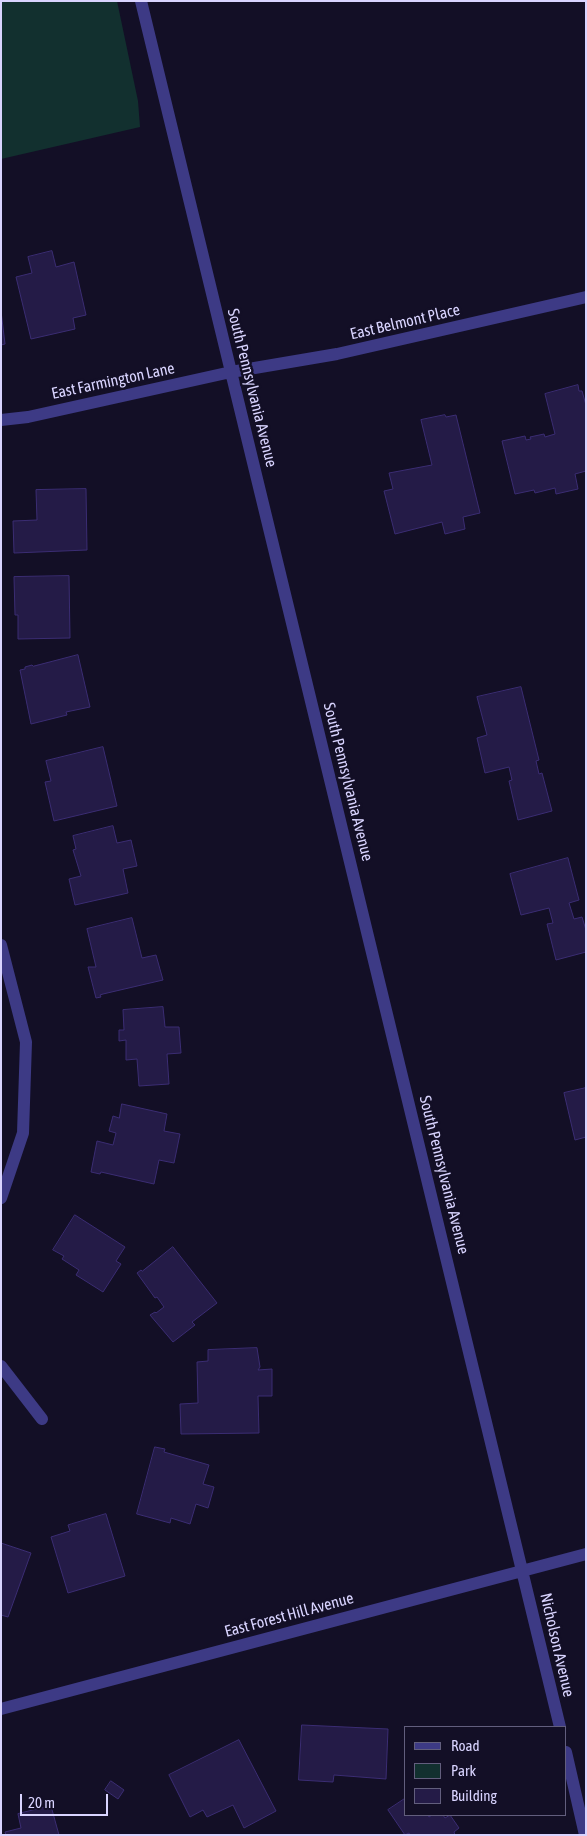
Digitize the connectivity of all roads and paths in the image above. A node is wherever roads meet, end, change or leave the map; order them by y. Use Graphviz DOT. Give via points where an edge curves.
graph roads {
  1 [pos="141,1"];
  2 [pos="586,297"];
  3 [pos="231,372"];
  4 [pos="1,420"];
  5 [pos="1,945"];
  6 [pos="1,1198"];
  7 [pos="1,1366"];
  8 [pos="42,1419"];
  9 [pos="586,1554"];
  10 [pos="523,1570"];
  11 [pos="1,1709"];
  12 [pos="560,1726"];
  13 [pos="567,1756"];
  14 [pos="585,1835"];
  1 -- 3 [label="street, South Pennsylvania Avenue"];
  2 -- 3 [label="street, East Belmont Place" via="337,354"];
  3 -- 4 [label="street, East Farmington Lane" via="28,417"];
  3 -- 10 [label="street, South Pennsylvania Avenue"];
  5 -- 6 [label="street" via="26,1042 23,1133"];
  7 -- 8 [label="street"];
  9 -- 10 [label="street, East Forest Hill Avenue"];
  10 -- 11 [label="street, East Forest Hill Avenue"];
  10 -- 12 [label="street, Nicholson Avenue"];
  13 -- 14 [label="street"];
}
